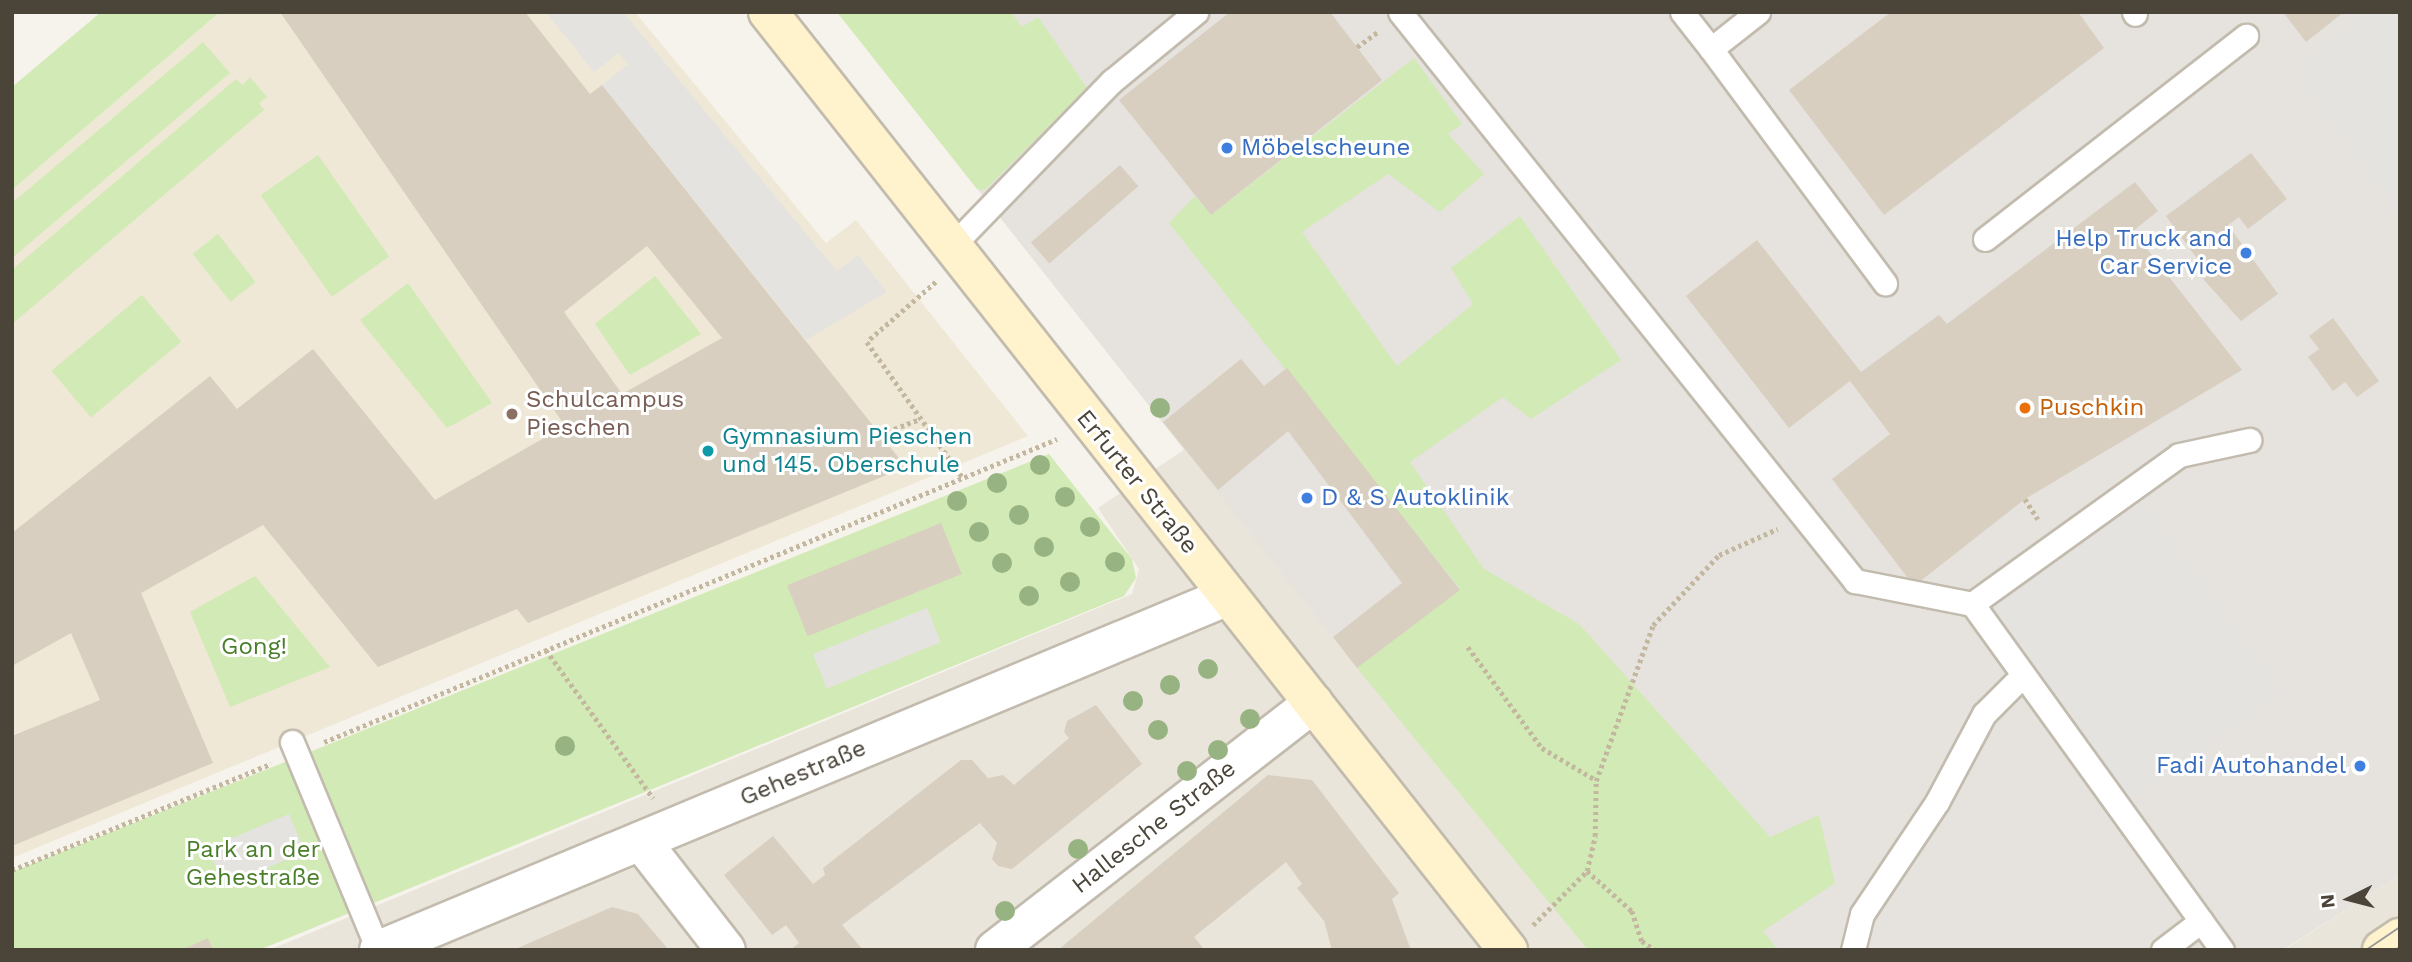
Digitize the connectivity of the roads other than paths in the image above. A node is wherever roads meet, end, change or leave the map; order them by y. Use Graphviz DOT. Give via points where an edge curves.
graph roads {
  1 [pos="768,12"];
  2 [pos="1196,12"];
  3 [pos="1400,12"];
  4 [pos="1682,12"];
  5 [pos="1758,12"];
  6 [pos="2246,36"];
  7 [pos="1710,49"];
  8 [pos="1985,239"];
  9 [pos="958,253"];
  10 [pos="1885,283"];
  11 [pos="2249,440"];
  12 [pos="1228,596"];
  13 [pos="1972,604"];
  14 [pos="2023,675"];
  15 [pos="1313,704"];
  16 [pos="295,747"];
  17 [pos="657,834"];
  18 [pos="2201,921"];
  19 [pos="378,950"];
  20 [pos="726,950"];
  21 [pos="995,950"];
  22 [pos="1508,950"];
  23 [pos="1853,950"];
  24 [pos="2163,950"];
  25 [pos="2222,950"];
  1 -- 9 [label="street, Erfurter Straße"];
  2 -- 9 [label="lane" via="1112,81"];
  3 -- 13 [label="lane" via="1855,581"];
  4 -- 7 [label="lane"];
  5 -- 7 [label="lane"];
  6 -- 8 [label="lane"];
  7 -- 10 [label="lane"];
  9 -- 12 [label="street, Erfurter Straße"];
  11 -- 13 [label="lane" via="2179,455"];
  12 -- 15 [label="street, Erfurter Straße"];
  12 -- 17 [label="street, Gehestraße"];
  13 -- 14 [label="lane"];
  14 -- 18 [label="lane"];
  14 -- 23 [label="lane" via="1984,714 1937,802 1863,914"];
  15 -- 21 [label="street, Hallesche Straße"];
  15 -- 22 [label="street, Erfurter Straße"];
  16 -- 19 [label="lane"];
  17 -- 19 [label="street, Gehestraße"];
  17 -- 20 [label="street"];
  18 -- 24 [label="lane"];
  18 -- 25 [label="lane"];
}
